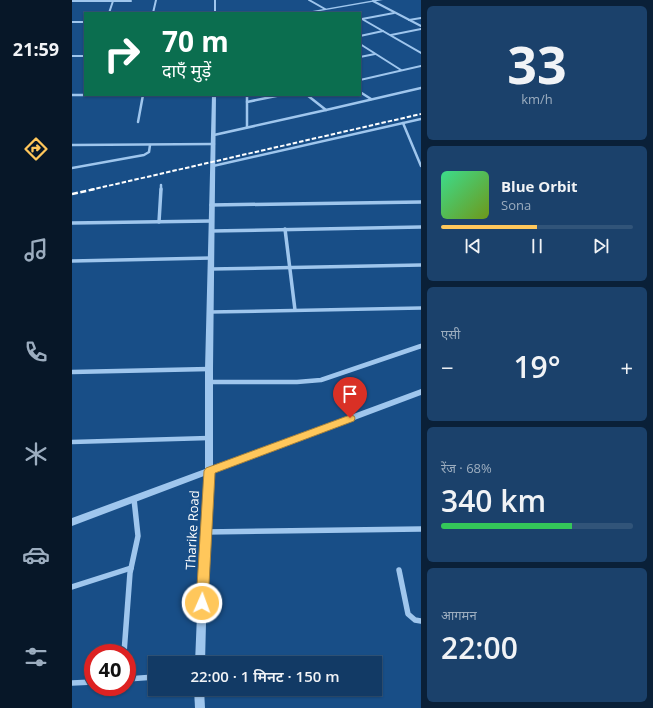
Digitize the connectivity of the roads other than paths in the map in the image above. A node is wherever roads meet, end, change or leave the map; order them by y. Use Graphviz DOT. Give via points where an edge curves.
graph roads {
  1 [pos="156,0"];
  2 [pos="215,0"];
  3 [pos="309,0"];
  4 [pos="381,0"];
  5 [pos="72,1"];
  6 [pos="113,1"];
  7 [pos="131,1"];
  8 [pos="373,1"];
  9 [pos="325,9"];
  10 [pos="109,12"];
  11 [pos="153,12"];
  12 [pos="215,12"];
  13 [pos="308,12"];
  14 [pos="394,13"];
  15 [pos="421,18"];
  16 [pos="361,19"];
  17 [pos="409,20"];
  18 [pos="72,22"];
  19 [pos="84,22"];
  20 [pos="421,28"];
  21 [pos="383,31"];
  22 [pos="390,35"];
  23 [pos="361,36"];
  24 [pos="361,45"];
  25 [pos="421,53"];
  26 [pos="375,54"];
  27 [pos="72,56"];
  28 [pos="84,56"];
  29 [pos="361,57"];
  30 [pos="421,66"];
  31 [pos="402,70"];
  32 [pos="361,80"];
  33 [pos="421,88"];
  34 [pos="361,93"];
  35 [pos="72,95"];
  36 [pos="84,95"];
  37 [pos="143,96"];
  38 [pos="214,96"];
  39 [pos="247,96"];
  40 [pos="275,96"];
  41 [pos="308,96"];
  42 [pos="371,100"];
  43 [pos="247,102"];
  44 [pos="326,110"];
  45 [pos="421,119"];
  46 [pos="138,122"];
  47 [pos="402,123"];
  48 [pos="247,127"];
  49 [pos="214,135"];
  50 [pos="150,144"];
  51 [pos="214,144"];
  52 [pos="72,145"];
  53 [pos="213,166"];
  54 [pos="421,166"];
  55 [pos="72,168"];
  56 [pos="161,186"];
  57 [pos="421,202"];
  58 [pos="211,205"];
  59 [pos="211,221"];
  60 [pos="159,222"];
  61 [pos="72,223"];
  62 [pos="421,227"];
  63 [pos="285,229"];
  64 [pos="211,232"];
  65 [pos="211,258"];
  66 [pos="72,261"];
  67 [pos="421,265"];
  68 [pos="290,266"];
  69 [pos="211,269"];
  70 [pos="421,308"];
  71 [pos="295,310"];
  72 [pos="210,312"];
  73 [pos="421,346"];
  74 [pos="209,369"];
  75 [pos="72,372"];
  76 [pos="209,382"];
  77 [pos="421,392"];
  78 [pos="209,438"];
  79 [pos="72,442"];
  80 [pos="209,471"];
  81 [pos="134,499"];
  82 [pos="72,522"];
  83 [pos="421,529"];
  84 [pos="205,532"];
  85 [pos="131,568"];
  86 [pos="399,570"];
  87 [pos="72,587"];
  88 [pos="421,620"];
  89 [pos="125,644"];
  90 [pos="200,656"];
  91 [pos="136,678"];
  92 [pos="148,678"];
  93 [pos="84,683"];
  94 [pos="72,684"];
  95 [pos="199,696"];
  96 [pos="200,708"];
  1 -- 11 [label="street"];
  2 -- 12 [label="street"];
  3 -- 9 [label="street"];
  4 -- 8 [label="street"];
  5 -- 6 [label="street"];
  6 -- 7 [label="street"];
  6 -- 10 [label="street"];
  8 -- 9 [label="street"];
  8 -- 14 [label="street"];
  9 -- 13 [label="street"];
  14 -- 16 [label="street"];
  14 -- 17 [label="street"];
  15 -- 17 [label="street"];
  16 -- 21 [label="street"];
  17 -- 20 [label="street"];
  18 -- 19 [label="street"];
  20 -- 22 [label="street"];
  21 -- 22 [label="street"];
  21 -- 23 [label="street"];
  22 -- 25 [label="street"];
  24 -- 26 [label="street"];
  26 -- 29 [label="street"];
  26 -- 31 [label="street"];
  27 -- 28 [label="street"];
  30 -- 31 [label="street"];
  31 -- 32 [label="street"];
  33 -- 42 [label="street"];
  34 -- 42 [label="street"];
  35 -- 36 [label="street"];
  37 -- 46 [label="street"];
  38 -- 49 [label="street, Tharike Road"];
  39 -- 43 [label="street"];
  40 -- 43 [label="street"];
  41 -- 44 [label="street"];
  42 -- 44 [label="street"];
  43 -- 48 [label="street"];
  44 -- 48 [label="street"];
  45 -- 47 [label="street"];
  47 -- 53 [label="street"];
  47 -- 54 [label="street"];
  48 -- 49 [label="street"];
  49 -- 51 [label="street, Tharike Road"];
  50 -- 51 [label="street"];
  50 -- 52 [label="street"];
  50 -- 55 [label="street" via="149,152 144,155"];
  51 -- 53 [label="street, Tharike Road"];
  53 -- 58 [label="street, Tharike Road"];
  56 -- 60 [label="street"];
  57 -- 58 [label="street"];
  58 -- 59 [label="street, Tharike Road"];
  59 -- 60 [label="street"];
  59 -- 64 [label="street, Tharike Road"];
  60 -- 61 [label="street"];
  62 -- 63 [label="street"];
  63 -- 64 [label="street"];
  63 -- 68 [label="street"];
  64 -- 65 [label="street, Tharike Road"];
  65 -- 66 [label="street"];
  65 -- 69 [label="street, Tharike Road"];
  67 -- 68 [label="street"];
  68 -- 69 [label="street"];
  68 -- 71 [label="street"];
  69 -- 72 [label="street, Tharike Road"];
  70 -- 71 [label="street"];
  71 -- 72 [label="street"];
  72 -- 74 [label="street, Tharike Road"];
  73 -- 76 [label="street" via="321,380"];
  74 -- 75 [label="street"];
  74 -- 76 [label="street, Tharike Road"];
  76 -- 78 [label="street, Tharike Road"];
  77 -- 80 [label="street"];
  78 -- 79 [label="street"];
  78 -- 80 [label="street, Tharike Road"];
  80 -- 81 [label="street"];
  80 -- 84 [label="street, Tharike Road"];
  81 -- 82 [label="street"];
  81 -- 85 [label="street" via="138,536"];
  83 -- 84 [label="street"];
  84 -- 90 [label="street, Tharike Road"];
  85 -- 87 [label="street"];
  85 -- 89 [label="street"];
  86 -- 88 [label="street" via="408,614 415,620"];
  91 -- 92 [label="street"];
  93 -- 94 [label="street"];
  95 -- 96 [label="street"];
}
